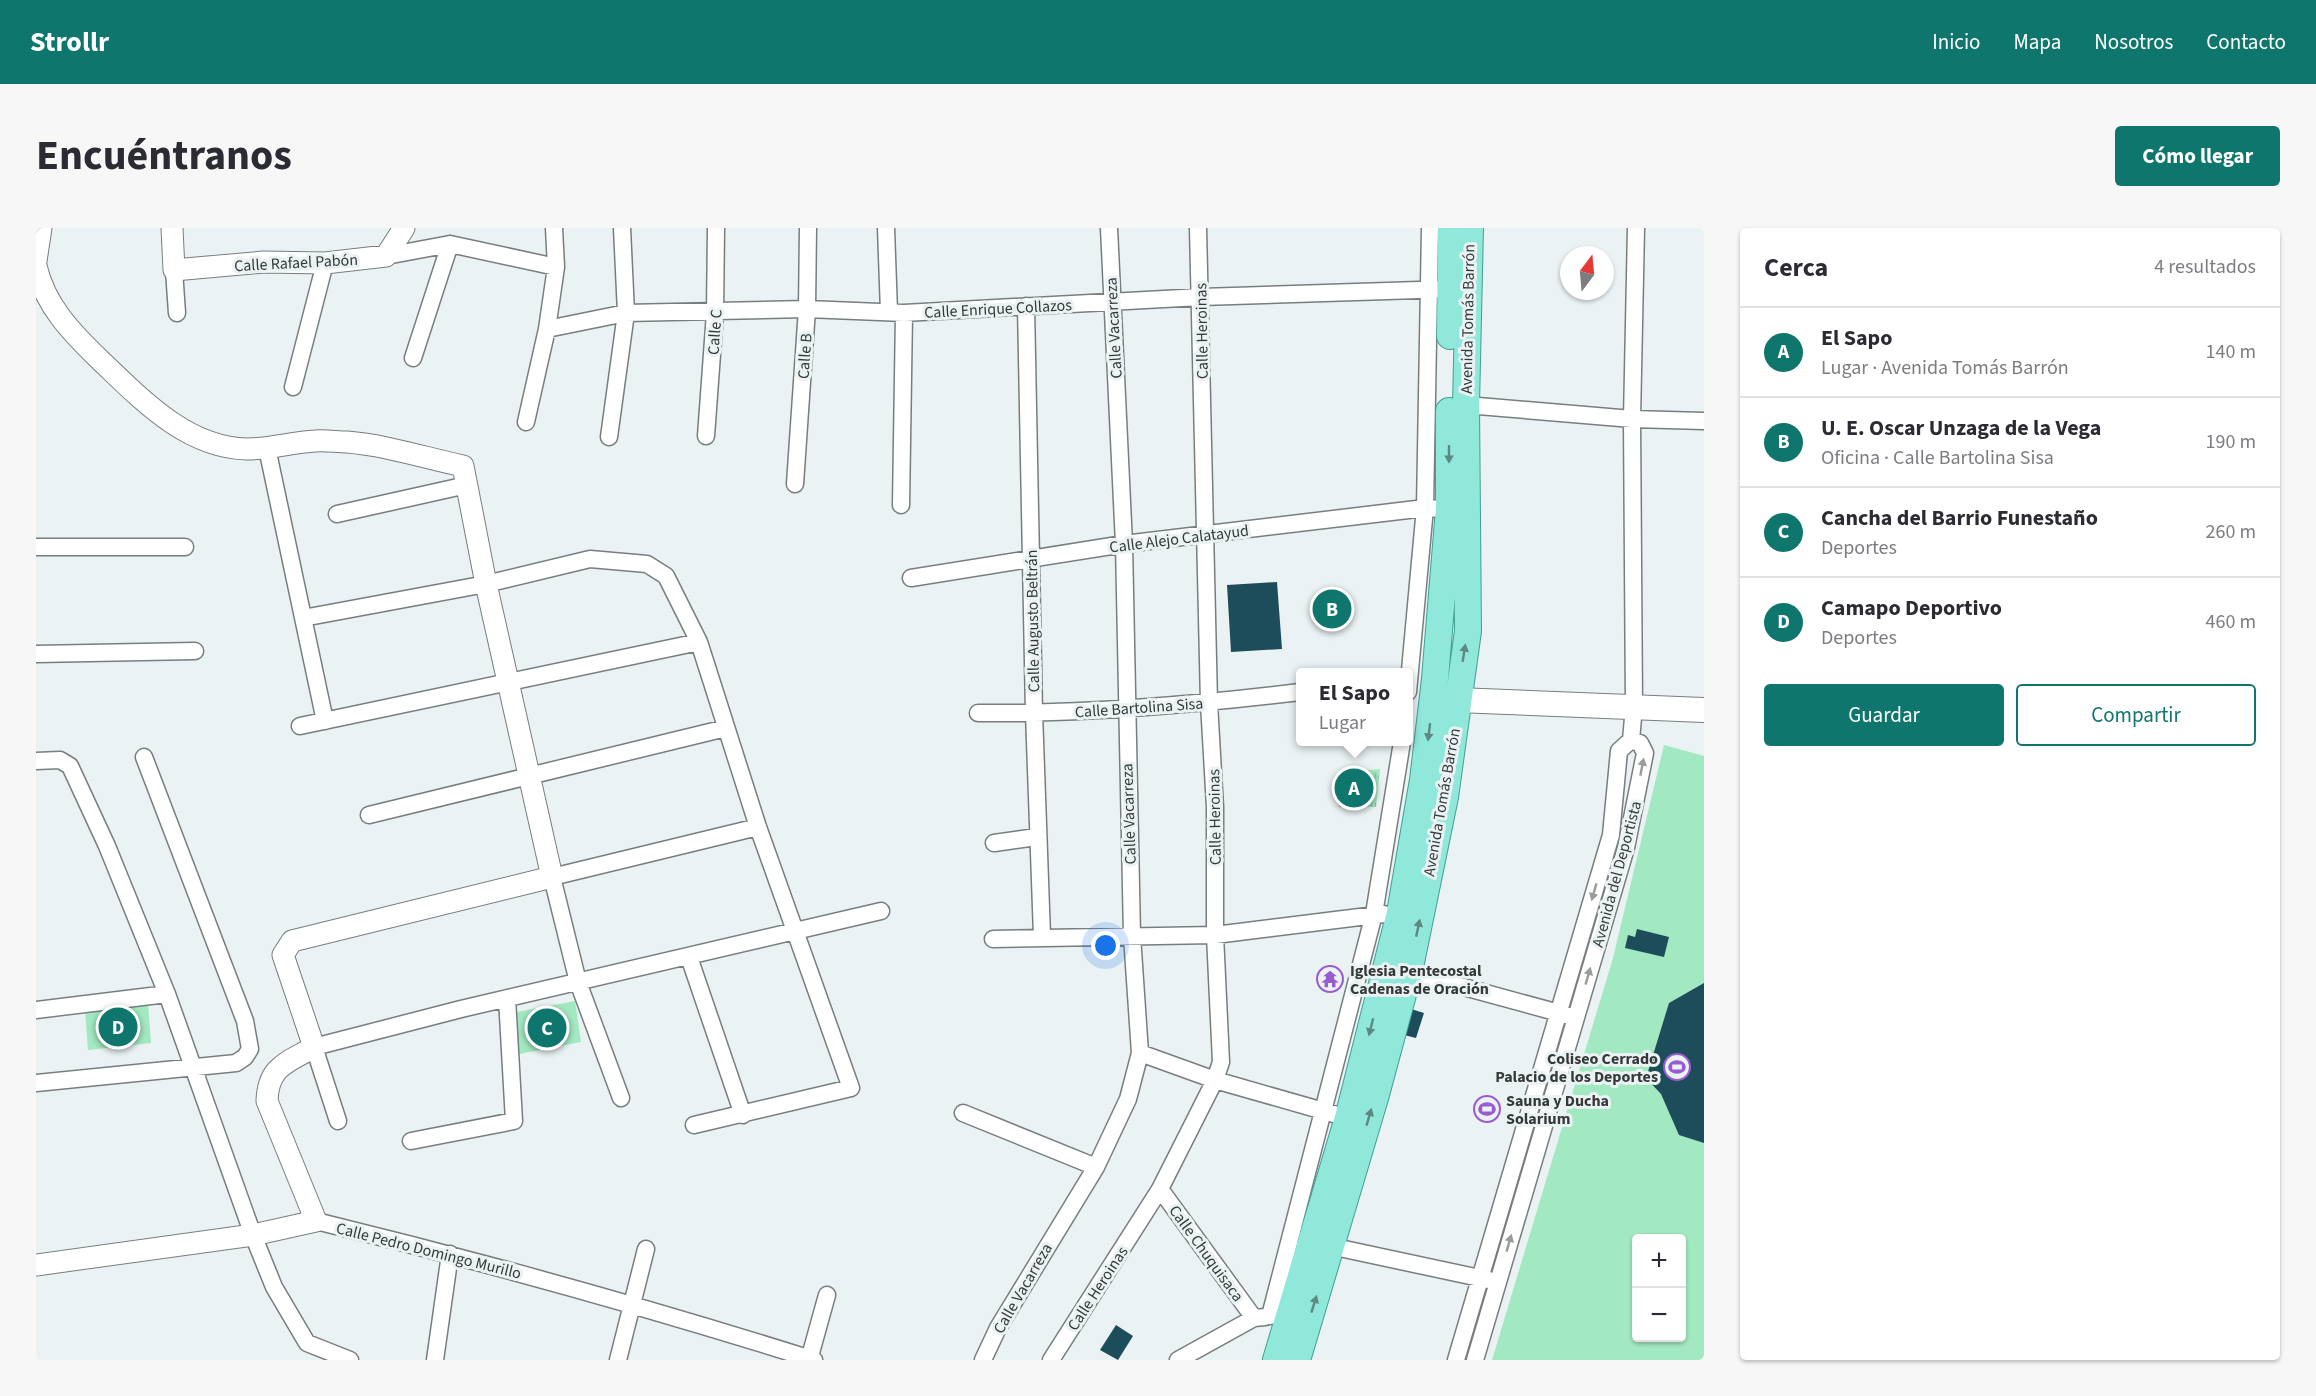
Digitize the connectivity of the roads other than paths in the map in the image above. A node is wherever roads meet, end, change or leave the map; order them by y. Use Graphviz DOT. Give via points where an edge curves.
graph roads {
  1 [pos="41,228"];
  2 [pos="172,228"];
  3 [pos="404,228"];
  4 [pos="554,228"];
  5 [pos="622,228"];
  6 [pos="716,228"];
  7 [pos="808,228"];
  8 [pos="886,228"];
  9 [pos="1109,228"];
  10 [pos="1198,228"];
  11 [pos="1430,228"];
  12 [pos="1450,228"];
  13 [pos="1470,228"];
  14 [pos="1636,228"];
  15 [pos="450,244"];
  16 [pos="386,256"];
  17 [pos="36,261"];
  18 [pos="325,263"];
  19 [pos="36,266"];
  20 [pos="556,267"];
  21 [pos="174,270"];
  22 [pos="1440,290"];
  23 [pos="1201,297"];
  24 [pos="1112,303"];
  25 [pos="1026,306"];
  26 [pos="807,309"];
  27 [pos="715,312"];
  28 [pos="896,312"];
  29 [pos="177,313"];
  30 [pos="626,313"];
  31 [pos="547,329"];
  32 [pos="413,358"];
  33 [pos="293,387"];
  34 [pos="1466,405"];
  35 [pos="1632,419"];
  36 [pos="1704,421"];
  37 [pos="526,422"];
  38 [pos="706,436"];
  39 [pos="609,437"];
  40 [pos="267,448"];
  41 [pos="795,484"];
  42 [pos="467,485"];
  43 [pos="901,505"];
  44 [pos="1437,508"];
  45 [pos="337,514"];
  46 [pos="1206,534"];
  47 [pos="1124,544"];
  48 [pos="36,547"];
  49 [pos="185,547"];
  50 [pos="1030,558"];
  51 [pos="911,578"];
  52 [pos="486,584"];
  53 [pos="303,618"];
  54 [pos="699,642"];
  55 [pos="195,651"];
  56 [pos="36,654"];
  57 [pos="1411,668"];
  58 [pos="1435,679"];
  59 [pos="508,680"];
  60 [pos="1413,682"];
  61 [pos="1296,692"];
  62 [pos="1457,700"];
  63 [pos="1209,703"];
  64 [pos="1634,707"];
  65 [pos="1125,709"];
  66 [pos="1704,710"];
  67 [pos="978,713"];
  68 [pos="1034,713"];
  69 [pos="324,721"];
  70 [pos="300,726"];
  71 [pos="726,728"];
  72 [pos="1631,740"];
  73 [pos="1401,746"];
  74 [pos="144,757"];
  75 [pos="36,761"];
  76 [pos="531,776"];
  77 [pos="369,815"];
  78 [pos="758,827"];
  79 [pos="1037,837"];
  80 [pos="994,843"];
  81 [pos="552,877"];
  82 [pos="881,910"];
  83 [pos="1374,914"];
  84 [pos="1400,914"];
  85 [pos="795,932"];
  86 [pos="1215,935"];
  87 [pos="1042,936"];
  88 [pos="1132,936"];
  89 [pos="993,939"];
  90 [pos="689,957"];
  91 [pos="1409,972"];
  92 [pos="578,982"];
  93 [pos="167,994"];
  94 [pos="507,998"];
  95 [pos="36,1010"];
  96 [pos="1568,1015"];
  97 [pos="314,1047"];
  98 [pos="1140,1053"];
  99 [pos="193,1068"];
  100 [pos="1215,1080"];
  101 [pos="36,1083"];
  102 [pos="621,1098"];
  103 [pos="1322,1112"];
  104 [pos="963,1113"];
  105 [pos="743,1115"];
  106 [pos="1348,1118"];
  107 [pos="338,1121"];
  108 [pos="694,1125"];
  109 [pos="411,1141"];
  110 [pos="1096,1167"];
  111 [pos="1160,1189"];
  112 [pos="316,1221"];
  113 [pos="253,1235"];
  114 [pos="1322,1244"];
  115 [pos="646,1249"];
  116 [pos="450,1254"];
  117 [pos="36,1265"];
  118 [pos="1480,1279"];
  119 [pos="1498,1281"];
  120 [pos="827,1296"];
  121 [pos="632,1303"];
  122 [pos="1271,1319"];
  123 [pos="350,1360"];
  124 [pos="435,1360"];
  125 [pos="618,1360"];
  126 [pos="811,1360"];
  127 [pos="983,1360"];
  128 [pos="1052,1360"];
  129 [pos="1178,1360"];
  130 [pos="1276,1360"];
  131 [pos="1297,1360"];
  132 [pos="1456,1360"];
  133 [pos="1475,1360"];
  1 -- 17 [label="street"];
  2 -- 21 [label="street"];
  3 -- 16 [label="street"];
  4 -- 20 [label="street"];
  5 -- 30 [label="street"];
  6 -- 27 [label="street, Calle C"];
  7 -- 26 [label="street, Calle B"];
  8 -- 28 [label="street"];
  9 -- 24 [label="street, Calle Vacarreza"];
  10 -- 23 [label="street, Calle Heroinas"];
  11 -- 22 [label="street"];
  12 -- 22 [label="main road, Avenida Tomás Barrón"];
  13 -- 34 [label="main road, Avenida Tomás Barrón"];
  14 -- 35 [label="street"];
  15 -- 16 [label="street"];
  15 -- 20 [label="street"];
  15 -- 32 [label="street"];
  16 -- 18 [label="street, Calle Rafael Pabón"];
  18 -- 21 [label="street, Calle Rafael Pabón" via="264,262"];
  18 -- 33 [label="street"];
  19 -- 40 [label="street" via="39,281 61,320 150,408 209,442 245,449"];
  20 -- 31 [label="street"];
  21 -- 29 [label="street"];
  22 -- 23 [label="street, Calle Enrique Collazos"];
  22 -- 44 [label="main road, Avenida Tomás Barrón"];
  23 -- 24 [label="street, Calle Enrique Collazos"];
  23 -- 46 [label="street, Calle Heroinas"];
  24 -- 25 [label="street, Calle Enrique Collazos"];
  24 -- 47 [label="street, Calle Vacarreza"];
  25 -- 28 [label="street, Calle Enrique Collazos"];
  25 -- 50 [label="street, Calle Augusto Beltrán"];
  26 -- 27 [label="street, Calle Enrique Collazos"];
  26 -- 28 [label="street, Calle Enrique Collazos"];
  26 -- 41 [label="street, Calle B"];
  27 -- 30 [label="street, Calle Enrique Collazos"];
  27 -- 38 [label="street, Calle C"];
  28 -- 43 [label="street"];
  30 -- 31 [label="street, Calle Enrique Collazos"];
  30 -- 39 [label="street"];
  31 -- 37 [label="street"];
  34 -- 35 [label="street"];
  62 -- 34 [label="main road, Avenida Tomás Barrón, one-way" via="1468,631"];
  35 -- 36 [label="street"];
  35 -- 64 [label="street"];
  40 -- 42 [label="street" via="315,441 351,443 463,466"];
  40 -- 53 [label="street"];
  42 -- 45 [label="street"];
  42 -- 52 [label="street"];
  44 -- 46 [label="street, Calle Alejo Calatayud"];
  44 -- 57 [label="street"];
  44 -- 58 [label="main road, Avenida Tomás Barrón"];
  46 -- 47 [label="street, Calle Alejo Calatayud"];
  46 -- 63 [label="street, Calle Heroinas"];
  47 -- 50 [label="street, Calle Alejo Calatayud"];
  47 -- 65 [label="street, Calle Vacarreza"];
  48 -- 49 [label="street"];
  50 -- 51 [label="street, Calle Alejo Calatayud"];
  50 -- 68 [label="street, Calle Augusto Beltrán"];
  52 -- 53 [label="street"];
  52 -- 54 [label="street" via="590,559 647,564 666,576"];
  52 -- 59 [label="street"];
  53 -- 69 [label="street"];
  54 -- 59 [label="street"];
  54 -- 71 [label="street"];
  55 -- 56 [label="street"];
  58 -- 60 [label="street"];
  58 -- 84 [label="main road, Avenida Tomás Barrón, one-way" via="1423,780"];
  59 -- 69 [label="street"];
  59 -- 76 [label="street"];
  61 -- 63 [label="street, Calle Bartolina Sisa"];
  62 -- 64 [label="main road"];
  91 -- 62 [label="main road, Avenida Tomás Barrón, one-way" via="1445,797"];
  63 -- 65 [label="street, Calle Bartolina Sisa"];
  63 -- 86 [label="street, Calle Heroinas" via="1215,807"];
  64 -- 66 [label="main road"];
  64 -- 72 [label="street"];
  65 -- 68 [label="street, Calle Bartolina Sisa"];
  65 -- 88 [label="street, Calle Vacarreza"];
  67 -- 68 [label="street, Calle Bartolina Sisa"];
  68 -- 79 [label="street, Calle Augusto Beltrán"];
  69 -- 70 [label="street"];
  71 -- 76 [label="street"];
  71 -- 78 [label="street"];
  72 -- 96 [label="street, Avenida del Deportista, one-way" via="1619,751 1611,835"];
  96 -- 72 [label="street, Avenida del Deportista, one-way" via="1626,848 1645,753 1640,743"];
  73 -- 83 [label="street"];
  74 -- 99 [label="street" via="245,1021 250,1049 236,1063"];
  75 -- 93 [label="street" via="60,760 70,766"];
  76 -- 77 [label="street"];
  76 -- 81 [label="street"];
  78 -- 81 [label="street"];
  78 -- 85 [label="street"];
  79 -- 80 [label="street"];
  79 -- 87 [label="street, Calle Augusto Beltrán"];
  81 -- 92 [label="street"];
  81 -- 97 [label="street" via="292,941 283,955"];
  82 -- 85 [label="street"];
  83 -- 84 [label="street"];
  83 -- 86 [label="street"];
  83 -- 103 [label="street"];
  84 -- 106 [label="main road, Avenida Tomás Barrón, one-way"];
  85 -- 90 [label="street"];
  85 -- 105 [label="street" via="851,1088"];
  86 -- 88 [label="street"];
  86 -- 100 [label="street, Calle Heroinas" via="1221,1062"];
  87 -- 88 [label="street"];
  87 -- 89 [label="street"];
  88 -- 98 [label="street, Calle Vacarreza"];
  90 -- 92 [label="street"];
  90 -- 105 [label="street"];
  91 -- 96 [label="street"];
  114 -- 91 [label="main road, Avenida Tomás Barrón, one-way"];
  92 -- 94 [label="street"];
  92 -- 102 [label="street"];
  93 -- 95 [label="street"];
  93 -- 99 [label="street"];
  94 -- 97 [label="street"];
  94 -- 109 [label="street" via="514,1121"];
  96 -- 118 [label="street, Avenida del Deportista"];
  119 -- 96 [label="street, Avenida del Deportista, one-way"];
  97 -- 107 [label="street"];
  97 -- 112 [label="street" via="274,1071 267,1085 267,1101"];
  98 -- 100 [label="street"];
  98 -- 110 [label="street, Calle Vacarreza" via="1128,1099"];
  99 -- 101 [label="street"];
  99 -- 113 [label="street"];
  100 -- 103 [label="street"];
  100 -- 111 [label="street, Calle Heroinas"];
  103 -- 106 [label="street"];
  103 -- 122 [label="street"];
  104 -- 110 [label="street"];
  105 -- 108 [label="street"];
  106 -- 114 [label="main road, Avenida Tomás Barrón"];
  110 -- 127 [label="street, Calle Vacarreza" via="998,1328"];
  111 -- 122 [label="street, Calle Chuquisaca"];
  111 -- 128 [label="street, Calle Heroinas"];
  112 -- 113 [label="street, Calle Pedro Domingo Murillo"];
  112 -- 116 [label="street, Calle Pedro Domingo Murillo"];
  113 -- 117 [label="street, Calle Pedro Domingo Murillo"];
  113 -- 123 [label="street" via="274,1287 307,1343"];
  114 -- 118 [label="street"];
  114 -- 122 [label="main road, Avenida Tomás Barrón"];
  131 -- 114 [label="main road, Avenida Tomás Barrón, one-way"];
  115 -- 121 [label="street"];
  116 -- 121 [label="street, Calle Pedro Domingo Murillo"];
  116 -- 124 [label="street"];
  118 -- 119 [label="street"];
  118 -- 132 [label="street, Avenida del Deportista"];
  119 -- 133 [label="street, Avenida del Deportista"];
  120 -- 126 [label="street"];
  121 -- 125 [label="street"];
  121 -- 126 [label="street, Calle Pedro Domingo Murillo"];
  122 -- 129 [label="street"];
  122 -- 130 [label="main road, Avenida Tomás Barrón"];
}
